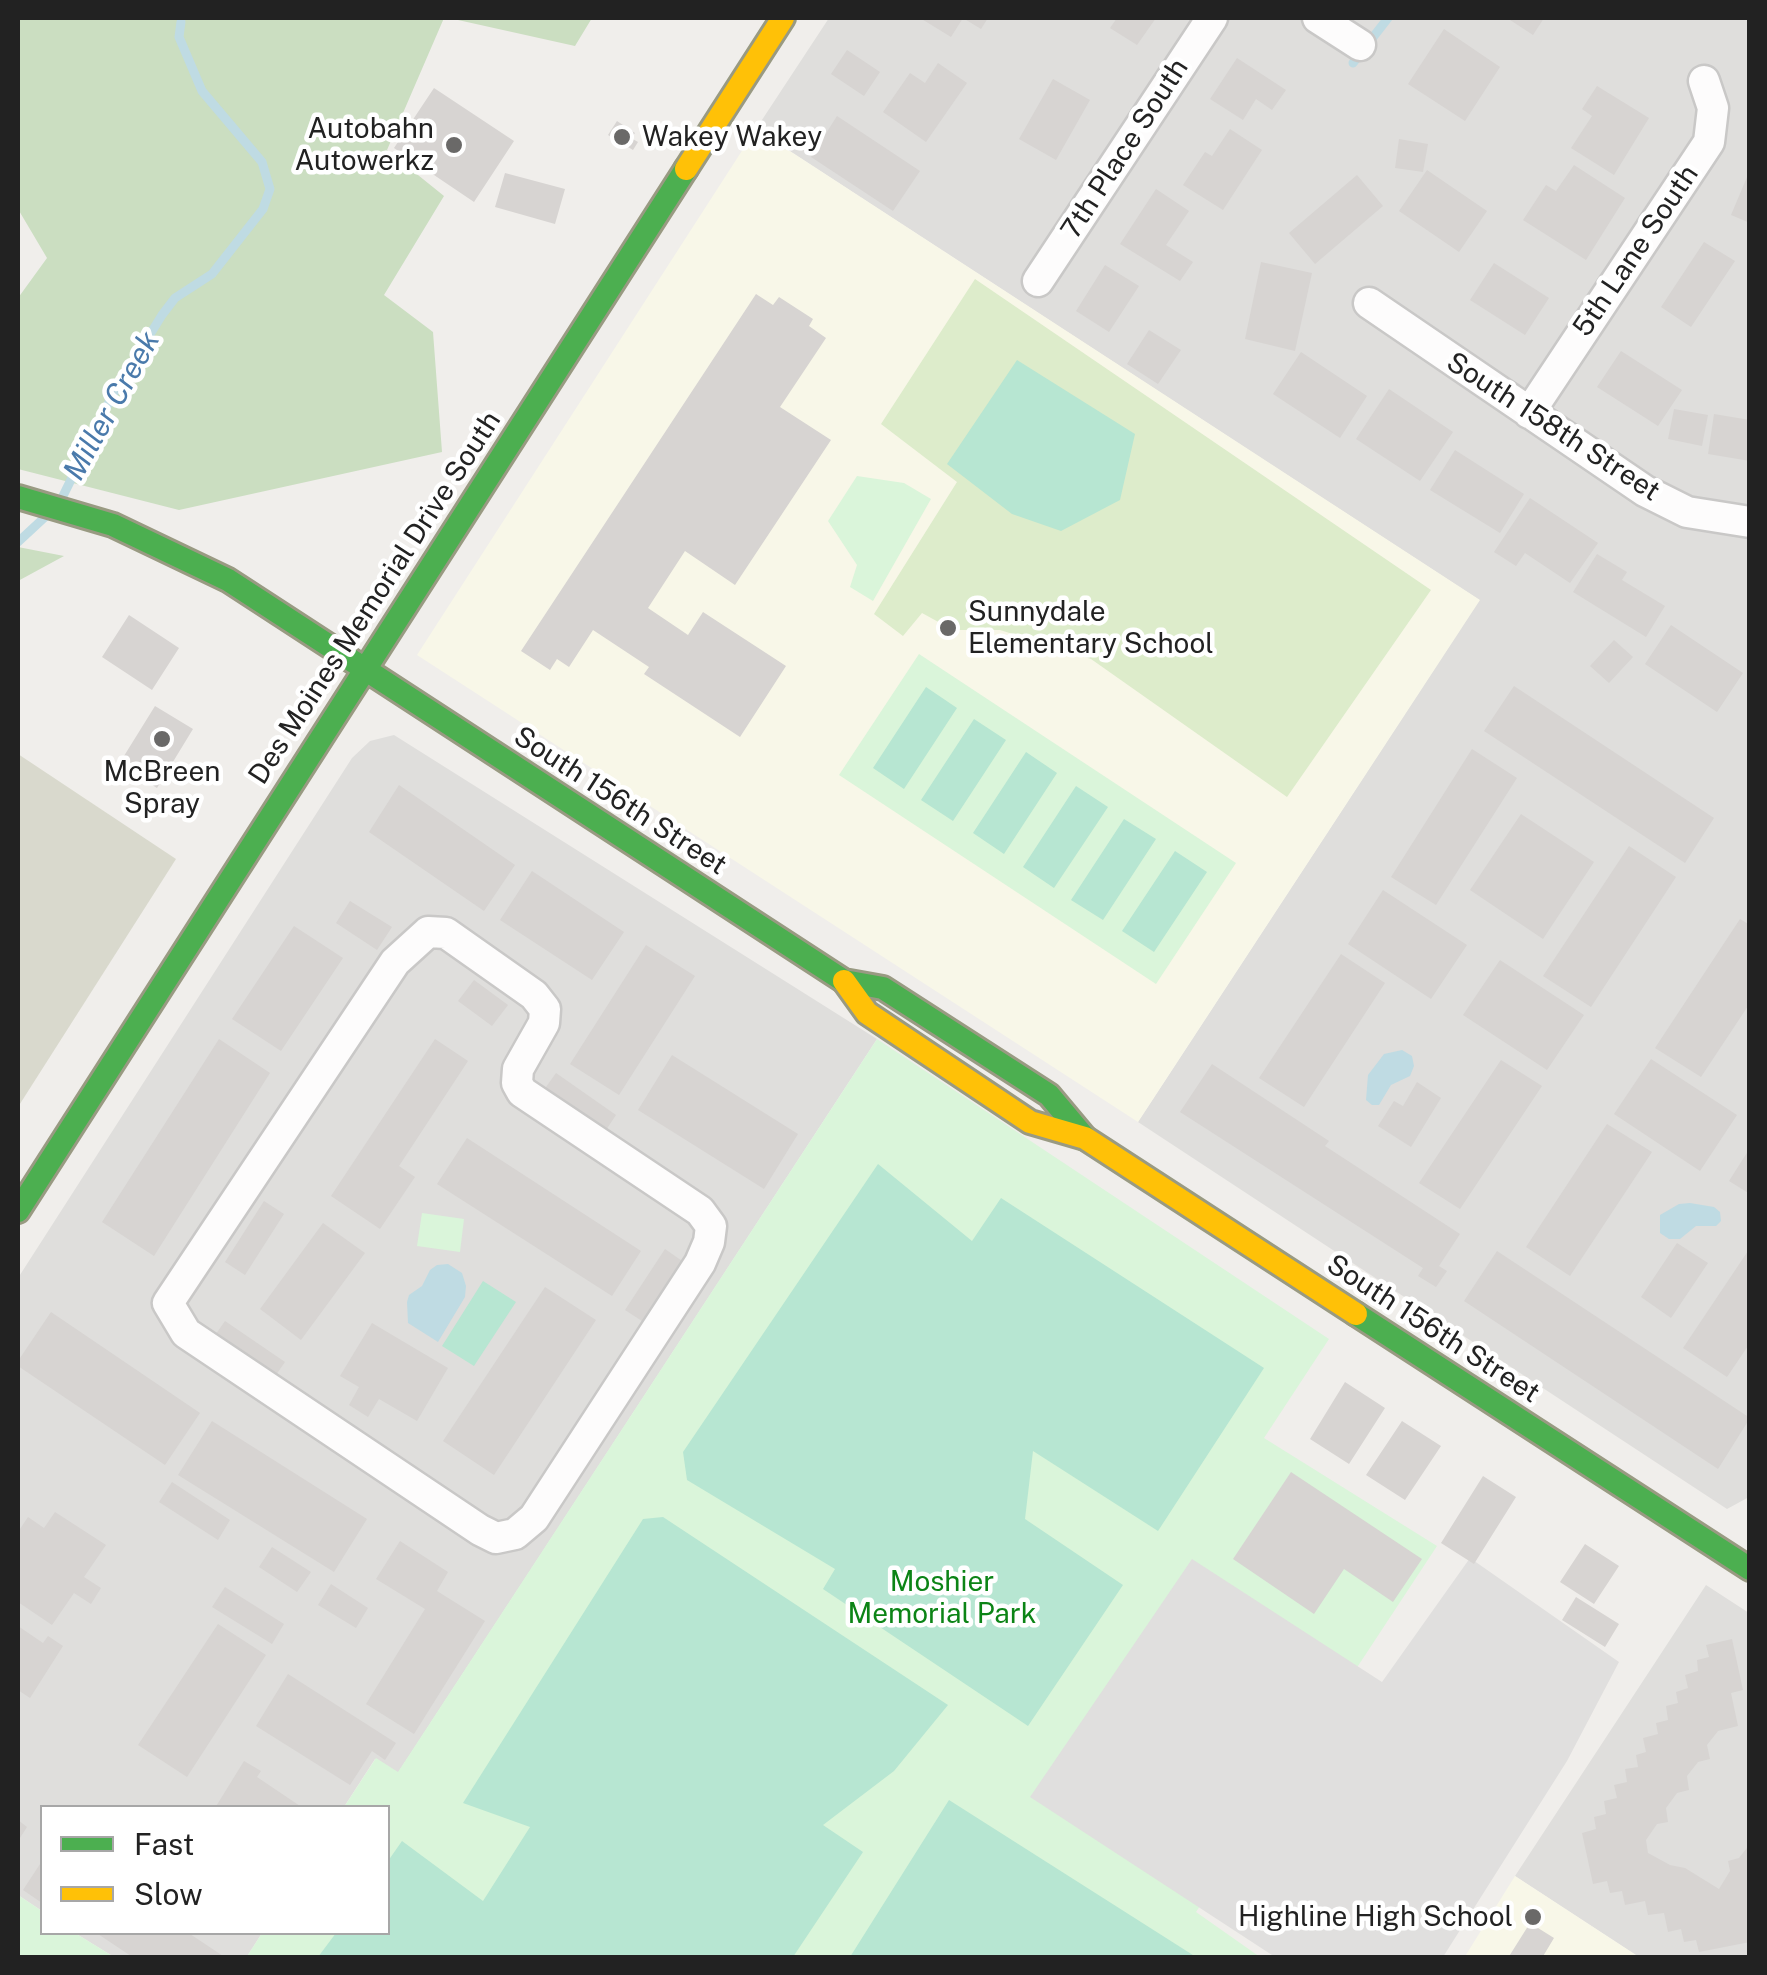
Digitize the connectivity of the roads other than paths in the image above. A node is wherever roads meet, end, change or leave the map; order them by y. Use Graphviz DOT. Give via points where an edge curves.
graph roads {
  1 [pos="783,18"];
  2 [pos="1212,18"];
  3 [pos="1318,18"];
  4 [pos="1360,46"];
  5 [pos="1704,81"];
  6 [pos="1038,281"];
  7 [pos="1369,303"];
  8 [pos="1529,413"];
  9 [pos="20,497"];
  10 [pos="1750,522"];
  11 [pos="364,670"];
  12 [pos="844,981"];
  13 [pos="1085,1138"];
  14 [pos="18,1211"];
  15 [pos="480,1530"];
  16 [pos="1749,1567"];
  1 -- 11 [label="main road, Des Moines Memorial Drive South"];
  2 -- 6 [label="street, 7th Place South"];
  3 -- 4 [label="street"];
  5 -- 8 [label="street, 5th Lane South" via="1712,108 1709,142"];
  7 -- 8 [label="street, South 158th Street"];
  8 -- 10 [label="street, South 158th Street" via="1644,491 1687,512"];
  9 -- 11 [label="main road, South 156th Street" via="152,542 228,580"];
  11 -- 12 [label="main road, South 156th Street"];
  11 -- 14 [label="main road, Des Moines Memorial Drive South"];
  12 -- 13 [label="main road, South 156th Street" via="867,1013 1030,1122"];
  12 -- 13 [label="main road, South 156th Street" via="883,988 1049,1095"];
  13 -- 16 [label="main road, South 156th Street"];
  15 -- 15 [label="street" via="496,1538 515,1534 534,1518 700,1263 712,1226 700,1211 522,1092 518,1069 545,1009 534,994 446,933 428,932 395,962 168,1303 186,1333"];
}
